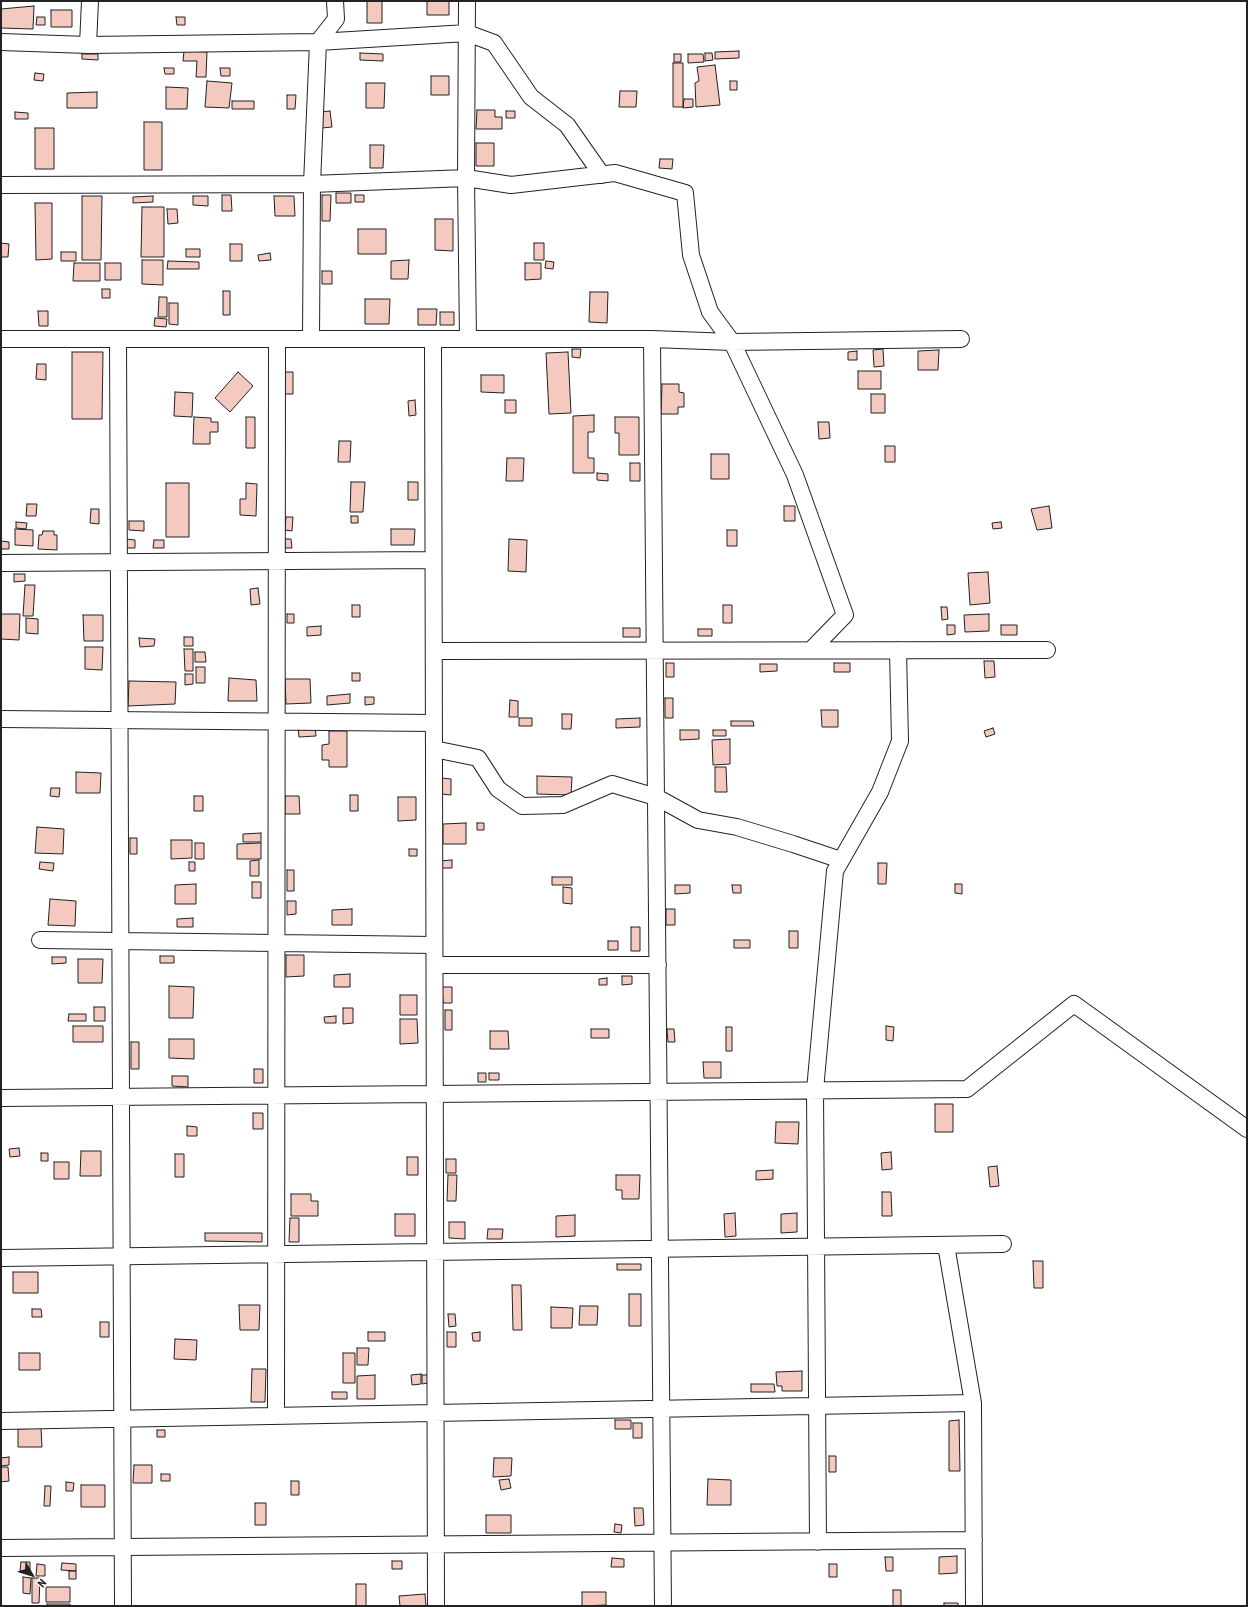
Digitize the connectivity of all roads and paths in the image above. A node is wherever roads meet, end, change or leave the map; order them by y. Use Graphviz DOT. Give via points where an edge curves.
graph roads {
  1 [pos="90,1"];
  2 [pos="335,1"];
  3 [pos="467,1"];
  4 [pos="468,33"];
  5 [pos="1,42"];
  6 [pos="318,42"];
  7 [pos="88,45"];
  8 [pos="602,175"];
  9 [pos="466,178"];
  10 [pos="312,184"];
  11 [pos="1,186"];
  12 [pos="1,339"];
  13 [pos="118,339"];
  14 [pos="277,339"];
  15 [pos="311,339"];
  16 [pos="433,339"];
  17 [pos="468,339"];
  18 [pos="652,339"];
  19 [pos="961,339"];
  20 [pos="732,342"];
  21 [pos="433,560"];
  22 [pos="277,561"];
  23 [pos="119,562"];
  24 [pos="1,563"];
  25 [pos="811,650"];
  26 [pos="898,650"];
  27 [pos="1047,650"];
  28 [pos="434,651"];
  29 [pos="655,651"];
  30 [pos="1,719"];
  31 [pos="120,720"];
  32 [pos="277,721"];
  33 [pos="434,723"];
  34 [pos="434,748"];
  35 [pos="656,797"];
  36 [pos="841,860"];
  37 [pos="40,940"];
  38 [pos="120,941"];
  39 [pos="277,943"];
  40 [pos="434,945"];
  41 [pos="658,965"];
  42 [pos="435,966"];
  43 [pos="815,1090"];
  44 [pos="659,1092"];
  45 [pos="435,1094"];
  46 [pos="276,1095"];
  47 [pos="121,1097"];
  48 [pos="1,1098"];
  49 [pos="1247,1129"];
  50 [pos="1003,1244"];
  51 [pos="946,1245"];
  52 [pos="816,1247"];
  53 [pos="660,1249"];
  54 [pos="435,1252"];
  55 [pos="277,1254"];
  56 [pos="121,1256"];
  57 [pos="1,1258"];
  58 [pos="973,1403"];
  59 [pos="817,1406"];
  60 [pos="661,1409"];
  61 [pos="436,1413"];
  62 [pos="276,1416"];
  63 [pos="122,1419"];
  64 [pos="1,1421"];
  65 [pos="974,1540"];
  66 [pos="818,1542"];
  67 [pos="663,1543"];
  68 [pos="436,1545"];
  69 [pos="123,1547"];
  70 [pos="1,1548"];
  71 [pos="123,1606"];
  72 [pos="436,1606"];
  73 [pos="663,1606"];
  74 [pos="974,1606"];
  1 -- 7 [label="street"];
  2 -- 6 [label="street" via="336,19"];
  3 -- 4 [label="street"];
  4 -- 6 [label="street"];
  4 -- 8 [label="street" via="494,43 531,97 567,125"];
  4 -- 9 [label="street"];
  5 -- 7 [label="street"];
  6 -- 7 [label="street"];
  6 -- 10 [label="street"];
  8 -- 9 [label="street" via="511,185"];
  8 -- 20 [label="street" via="615,173 685,193 691,255 710,312"];
  9 -- 10 [label="street"];
  9 -- 17 [label="street"];
  10 -- 11 [label="street"];
  10 -- 15 [label="street"];
  12 -- 13 [label="street"];
  13 -- 14 [label="street"];
  13 -- 23 [label="street"];
  14 -- 15 [label="street"];
  14 -- 22 [label="street"];
  15 -- 16 [label="street"];
  16 -- 17 [label="street"];
  16 -- 21 [label="street"];
  17 -- 18 [label="street"];
  18 -- 20 [label="street"];
  18 -- 29 [label="street"];
  19 -- 20 [label="street"];
  20 -- 25 [label="street" via="795,475 845,615"];
  21 -- 22 [label="street"];
  21 -- 28 [label="street"];
  22 -- 23 [label="street"];
  22 -- 32 [label="street"];
  23 -- 24 [label="street"];
  23 -- 31 [label="street"];
  25 -- 26 [label="street"];
  25 -- 29 [label="street"];
  26 -- 27 [label="street"];
  26 -- 36 [label="street" via="900,742 880,792"];
  28 -- 29 [label="street"];
  28 -- 33 [label="street"];
  29 -- 35 [label="street"];
  30 -- 31 [label="street"];
  31 -- 32 [label="street"];
  31 -- 38 [label="street"];
  32 -- 33 [label="street"];
  32 -- 39 [label="street"];
  33 -- 34 [label="street"];
  34 -- 35 [label="street" via="478,758 498,789 522,806 563,805 612,784"];
  34 -- 40 [label="street"];
  35 -- 36 [label="street" via="698,820 737,828"];
  35 -- 41 [label="street"];
  36 -- 43 [label="street" via="835,871"];
  37 -- 38 [label="street"];
  38 -- 39 [label="street"];
  38 -- 47 [label="street"];
  39 -- 40 [label="street"];
  39 -- 46 [label="street"];
  40 -- 42 [label="street"];
  41 -- 42 [label="street"];
  41 -- 44 [label="street"];
  42 -- 45 [label="street"];
  43 -- 44 [label="street"];
  43 -- 49 [label="street" via="968,1089 1074,1004"];
  43 -- 52 [label="street"];
  44 -- 45 [label="street"];
  44 -- 53 [label="street"];
  45 -- 46 [label="street"];
  45 -- 54 [label="street"];
  46 -- 47 [label="street"];
  46 -- 55 [label="street"];
  47 -- 48 [label="street"];
  47 -- 56 [label="street"];
  50 -- 51 [label="street"];
  51 -- 52 [label="street"];
  51 -- 58 [label="street"];
  52 -- 53 [label="street"];
  52 -- 59 [label="street"];
  53 -- 54 [label="street"];
  53 -- 60 [label="street"];
  54 -- 55 [label="street"];
  54 -- 61 [label="street"];
  55 -- 56 [label="street"];
  55 -- 62 [label="street"];
  56 -- 57 [label="street"];
  56 -- 63 [label="street"];
  58 -- 59 [label="street"];
  58 -- 65 [label="street"];
  59 -- 60 [label="street"];
  59 -- 66 [label="street"];
  60 -- 61 [label="street"];
  60 -- 67 [label="street"];
  61 -- 62 [label="street"];
  61 -- 68 [label="street"];
  62 -- 63 [label="street"];
  63 -- 64 [label="street"];
  63 -- 69 [label="street"];
  65 -- 66 [label="street"];
  65 -- 74 [label="street"];
  66 -- 67 [label="street"];
  67 -- 68 [label="street"];
  67 -- 73 [label="street"];
  68 -- 69 [label="street"];
  68 -- 72 [label="street"];
  69 -- 70 [label="street"];
  69 -- 71 [label="street"];
}
